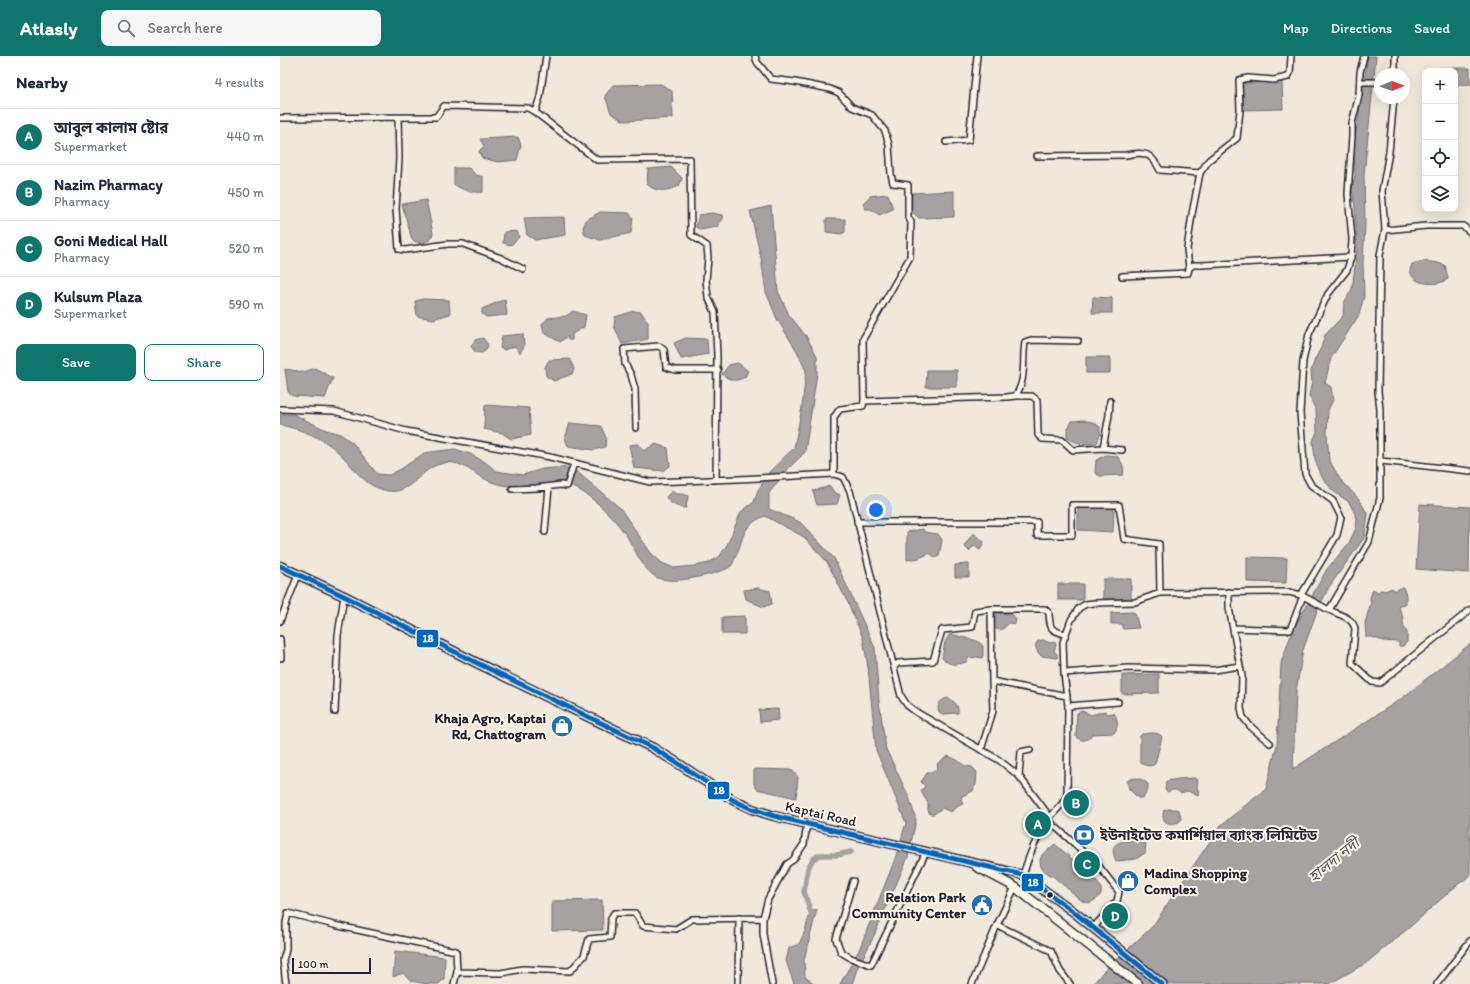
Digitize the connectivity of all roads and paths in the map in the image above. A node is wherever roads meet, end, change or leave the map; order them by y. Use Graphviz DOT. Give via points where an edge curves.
graph roads {
  1 [pos="546,56"];
  2 [pos="755,56"];
  3 [pos="977,56"];
  4 [pos="1291,56"];
  5 [pos="1364,56"];
  6 [pos="1395,56"];
  7 [pos="1395,68"];
  8 [pos="1361,82"];
  9 [pos="1374,82"];
  10 [pos="1393,104"];
  11 [pos="535,112"];
  12 [pos="280,118"];
  13 [pos="398,118"];
  14 [pos="946,142"];
  15 [pos="1037,156"];
  16 [pos="1200,173"];
  17 [pos="1385,230"];
  18 [pos="1470,232"];
  19 [pos="1351,257"];
  20 [pos="1189,268"];
  21 [pos="523,269"];
  22 [pos="1122,276"];
  23 [pos="1078,340"];
  24 [pos="718,370"];
  25 [pos="1016,396"];
  26 [pos="864,401"];
  27 [pos="1110,401"];
  28 [pos="280,409"];
  29 [pos="636,428"];
  30 [pos="1103,448"];
  31 [pos="1122,450"];
  32 [pos="1381,461"];
  33 [pos="573,466"];
  34 [pos="1470,471"];
  35 [pos="834,474"];
  36 [pos="716,480"];
  37 [pos="549,487"];
  38 [pos="512,489"];
  39 [pos="857,522"];
  40 [pos="545,532"];
  41 [pos="280,566"];
  42 [pos="298,575"];
  43 [pos="1229,592"];
  44 [pos="1160,593"];
  45 [pos="344,596"];
  46 [pos="1304,596"];
  47 [pos="991,609"];
  48 [pos="1329,610"];
  49 [pos="1470,610"];
  50 [pos="280,621"];
  51 [pos="1233,628"];
  52 [pos="1065,634"];
  53 [pos="280,639"];
  54 [pos="281,658"];
  55 [pos="895,666"];
  56 [pos="1240,666"];
  57 [pos="1064,672"];
  58 [pos="992,681"];
  59 [pos="1067,696"];
  60 [pos="1118,702"];
  61 [pos="1068,706"];
  62 [pos="335,712"];
  63 [pos="1270,743"];
  64 [pos="981,750"];
  65 [pos="1030,750"];
  66 [pos="1019,776"];
  67 [pos="1049,819"];
  68 [pos="807,824"];
  69 [pos="926,852"];
  70 [pos="968,862"];
  71 [pos="1023,875"];
  72 [pos="853,881"];
  73 [pos="1015,887"];
  74 [pos="739,918"];
  75 [pos="763,918"];
  76 [pos="997,925"];
  77 [pos="1093,928"];
  78 [pos="1470,941"];
  79 [pos="457,972"];
  80 [pos="286,984"];
  81 [pos="454,984"];
  82 [pos="738,984"];
  83 [pos="772,984"];
  84 [pos="972,984"];
  85 [pos="1070,984"];
  86 [pos="1138,984"];
  87 [pos="1162,984"];
  88 [pos="1437,984"];
  1 -- 11 [label="street" via="540,97"];
  2 -- 26 [label="street" via="771,80 830,89 839,93 852,107 872,115 885,131 893,183 908,185 910,257 863,339"];
  3 -- 14 [label="street" via="969,140"];
  4 -- 16 [label="street" via="1288,77 1274,80 1239,80 1240,110 1237,138 1209,160"];
  5 -- 8 [label="street" via="1360,72"];
  6 -- 7 [label="street"];
  8 -- 9 [label="street"];
  8 -- 19 [label="street" via="1352,123 1348,194"];
  10 -- 17 [label="street" via="1382,191"];
  11 -- 13 [label="street" via="528,108 444,106 436,117"];
  11 -- 24 [label="street" via="597,160 690,159 691,235 707,246 706,280 708,297 715,312"];
  12 -- 13 [label="street"];
  13 -- 21 [label="street" via="396,209 399,249 463,244"];
  15 -- 16 [label="street" via="1126,155 1139,152 1154,159 1160,170"];
  16 -- 20 [label="street" via="1187,249"];
  17 -- 18 [label="street" via="1463,226"];
  17 -- 32 [label="street" via="1380,255 1379,282 1378,391"];
  19 -- 20 [label="street" via="1193,265"];
  19 -- 46 [label="street" via="1347,270 1328,294 1309,334 1303,361 1300,414 1305,474 1311,485 1333,502 1341,517 1337,535"];
  20 -- 22 [label="street" via="1188,273"];
  23 -- 25 [label="street" via="1025,342 1023,379"];
  24 -- 29 [label="street" via="675,370 666,367 664,350 659,346 624,349 625,364 635,389"];
  24 -- 36 [label="street"];
  25 -- 26 [label="street"];
  25 -- 30 [label="street" via="1032,396 1037,400 1038,435 1042,439 1062,440 1073,450"];
  26 -- 35 [label="street" via="862,406 840,409 834,417"];
  27 -- 30 [label="street"];
  28 -- 33 [label="street" via="334,411 406,431 550,457"];
  30 -- 31 [label="street"];
  32 -- 34 [label="street"];
  32 -- 48 [label="street" via="1380,498 1369,542"];
  33 -- 36 [label="street" via="650,482"];
  33 -- 37 [label="street" via="567,486"];
  35 -- 36 [label="street"];
  35 -- 39 [label="street" via="843,477 850,491"];
  37 -- 38 [label="street"];
  37 -- 40 [label="street"];
  39 -- 44 [label="street" via="1038,522 1037,535 1072,535 1072,505 1119,505 1124,538 1159,544"];
  39 -- 55 [label="street"];
  41 -- 42 [label="main road, Kaptai Road"];
  42 -- 45 [label="main road, Kaptai Road"];
  42 -- 50 [label="street"];
  43 -- 44 [label="street"];
  43 -- 46 [label="street" via="1289,592"];
  43 -- 51 [label="street"];
  44 -- 52 [label="street" via="1135,602 1094,603 1083,606 1071,620"];
  45 -- 62 [label="street" via="338,636"];
  45 -- 68 [label="main road, Kaptai Road" via="653,748 733,800 752,809"];
  46 -- 48 [label="street"];
  46 -- 51 [label="street" via="1290,630"];
  47 -- 52 [label="street" via="1045,609 1049,613 1050,626 1054,631"];
  47 -- 55 [label="street" via="974,610 972,627 942,630 933,661 898,663"];
  47 -- 58 [label="street"];
  48 -- 49 [label="street" via="1352,620 1355,629 1352,663 1376,683 1380,683"];
  51 -- 56 [label="street"];
  52 -- 57 [label="street"];
  53 -- 54 [label="street"];
  55 -- 64 [label="street" via="901,696 907,705"];
  56 -- 57 [label="street" via="1214,670 1128,668"];
  56 -- 63 [label="street" via="1243,717"];
  57 -- 59 [label="street"];
  58 -- 59 [label="street"];
  58 -- 64 [label="street" via="993,711"];
  59 -- 61 [label="street"];
  60 -- 61 [label="street"];
  61 -- 67 [label="street" via="1067,795 1065,802"];
  64 -- 66 [label="street"];
  65 -- 66 [label="street" via="1020,752"];
  66 -- 67 [label="street"];
  67 -- 71 [label="street" via="1032,846"];
  67 -- 77 [label="street" via="1098,865 1119,892 1117,901"];
  68 -- 69 [label="main road, Kaptai Road"];
  68 -- 75 [label="street" via="804,844 787,864 768,899"];
  69 -- 70 [label="main road, Kaptai Road"];
  69 -- 72 [label="street" via="871,965 840,952 836,939"];
  70 -- 71 [label="main road"];
  70 -- 73 [label="main road"];
  71 -- 77 [label="main road"];
  73 -- 76 [label="street"];
  73 -- 86 [label="main road"];
  74 -- 75 [label="street"];
  74 -- 79 [label="street" via="692,919 676,929 643,926 635,913 614,913 611,918 610,937 589,939 584,956 570,971 522,969 501,973"];
  74 -- 82 [label="street"];
  75 -- 83 [label="street" via="763,934"];
  76 -- 84 [label="street"];
  76 -- 85 [label="street" via="1051,951 1060,971"];
  77 -- 87 [label="main road"];
  78 -- 88 [label="street"];
  79 -- 80 [label="street" via="456,951 288,913 283,960"];
  79 -- 81 [label="street"];
}
